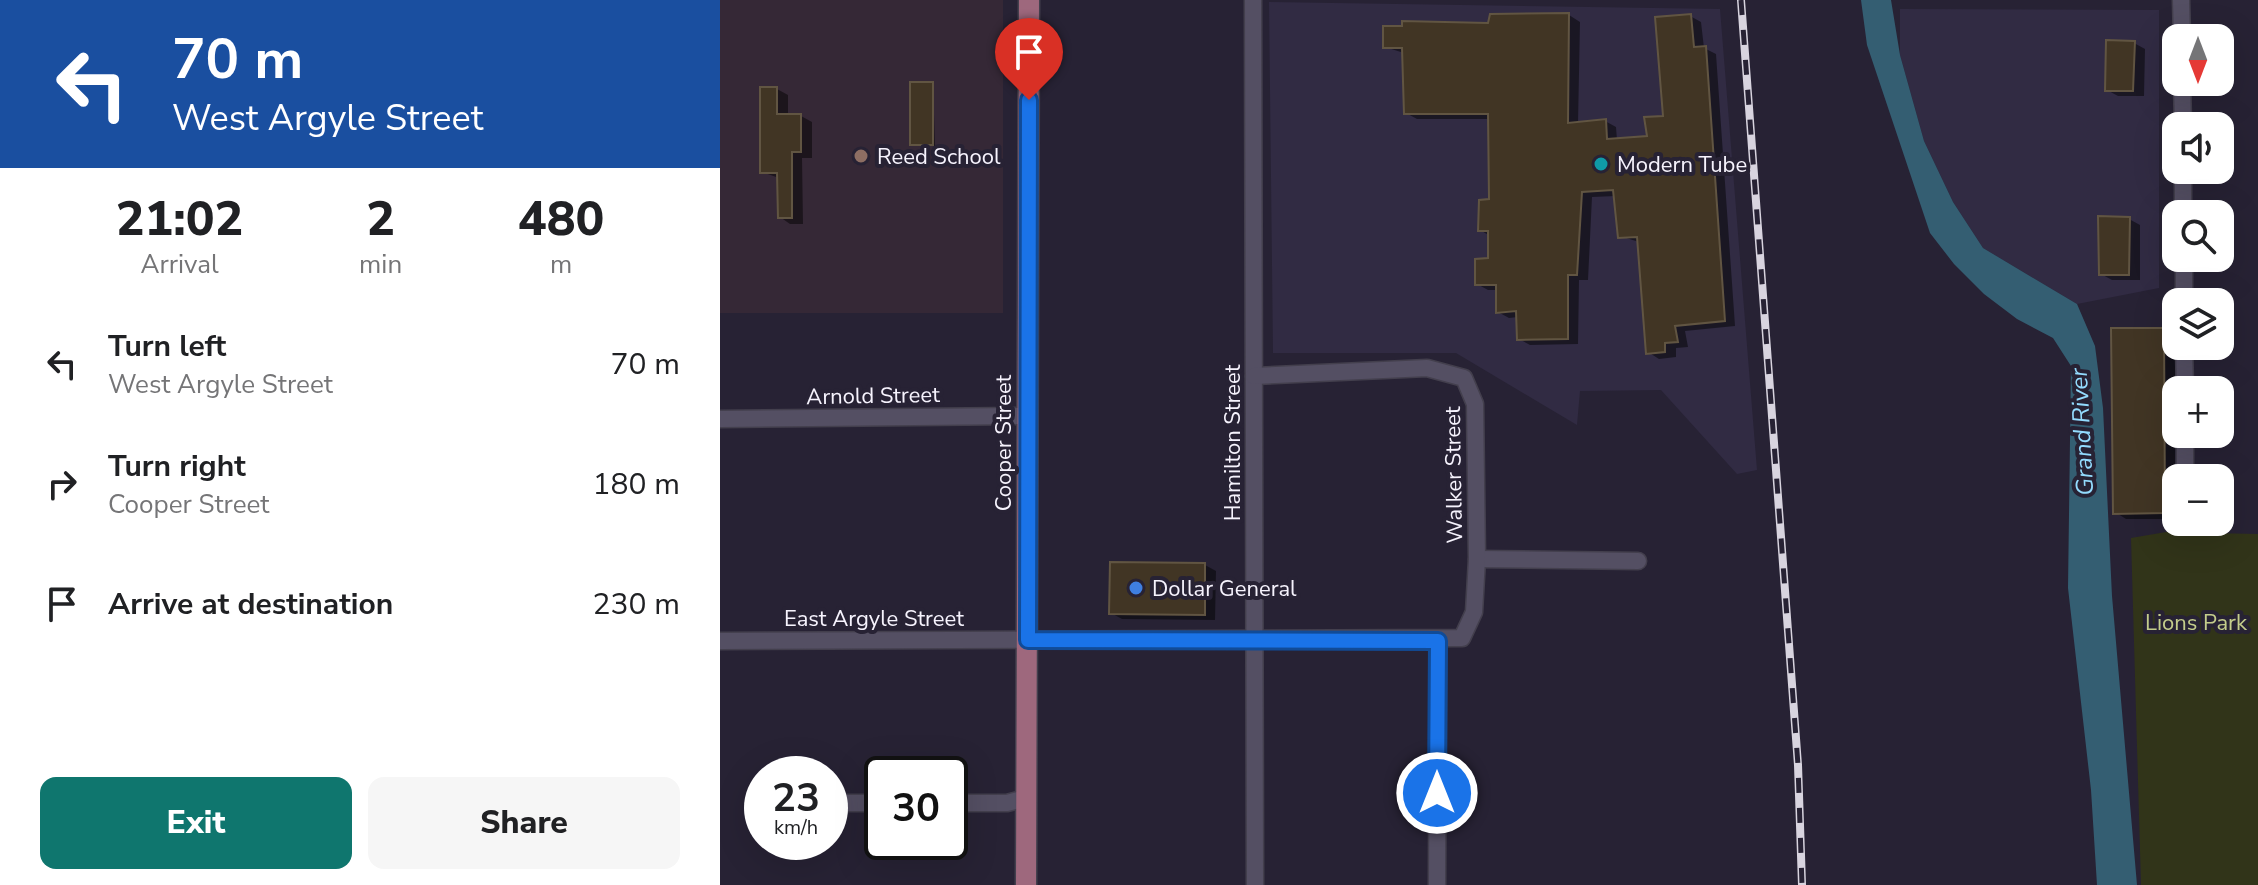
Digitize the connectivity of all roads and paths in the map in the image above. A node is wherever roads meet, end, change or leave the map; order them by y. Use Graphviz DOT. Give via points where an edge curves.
graph roads {
  1 [pos="1029,0"];
  2 [pos="1253,0"];
  3 [pos="2181,0"];
  4 [pos="2182,24"];
  5 [pos="1254,376"];
  6 [pos="1027,416"];
  7 [pos="720,419"];
  8 [pos="1477,559"];
  9 [pos="1638,561"];
  10 [pos="1462,638"];
  11 [pos="1254,639"];
  12 [pos="1028,640"];
  13 [pos="720,641"];
  14 [pos="1438,641"];
  15 [pos="1026,798"];
  16 [pos="968,803"];
  17 [pos="1026,885"];
  18 [pos="1255,885"];
  19 [pos="1437,885"];
  1 -- 6 [label="main road, Cooper Street"];
  2 -- 5 [label="street, Hamilton Street"];
  3 -- 4 [label="street"];
  5 -- 8 [label="street, Walker Street" via="1427,368 1464,378 1475,404"];
  5 -- 11 [label="street, Hamilton Street"];
  6 -- 7 [label="street, Arnold Street"];
  6 -- 12 [label="main road, Cooper Street"];
  8 -- 9 [label="street"];
  8 -- 10 [label="street, Walker Street" via="1474,612"];
  10 -- 14 [label="street, East Argyle Street"];
  11 -- 12 [label="street, East Argyle Street"];
  11 -- 14 [label="street, East Argyle Street"];
  11 -- 18 [label="street, Hamilton Street"];
  12 -- 13 [label="street, East Argyle Street"];
  12 -- 15 [label="main road, Cooper Street"];
  14 -- 19 [label="street"];
  15 -- 16 [label="street"];
  15 -- 17 [label="main road, Cooper Street"];
}
